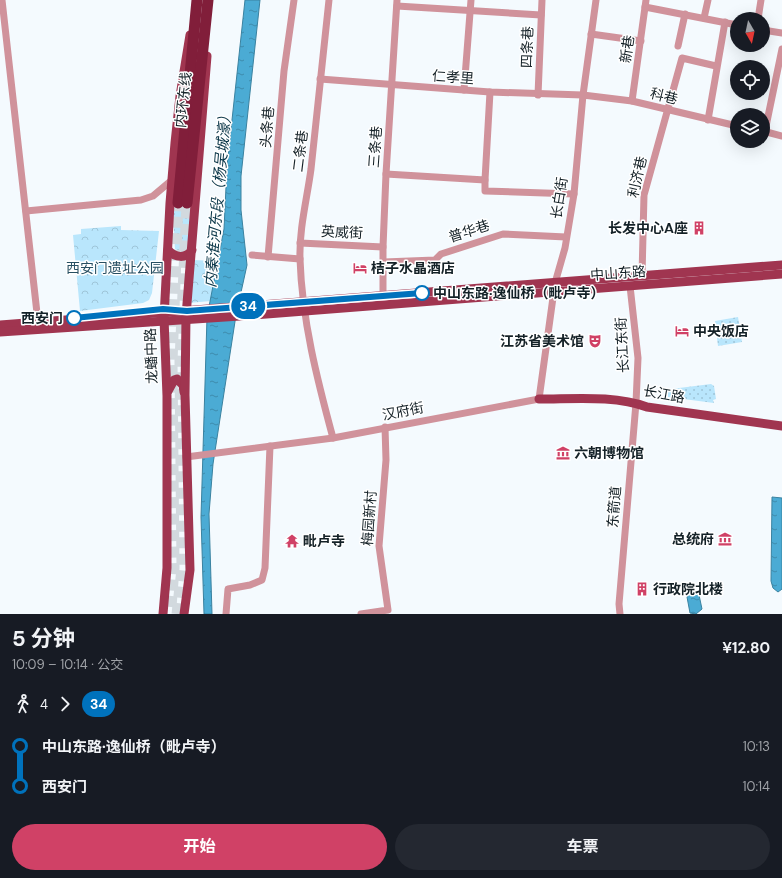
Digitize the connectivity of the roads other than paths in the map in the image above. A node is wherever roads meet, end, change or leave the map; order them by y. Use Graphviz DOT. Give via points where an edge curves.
graph roads {
  1 [pos="2,0"];
  2 [pos="208,0"];
  3 [pos="294,0"];
  4 [pos="329,0"];
  5 [pos="471,0"];
  6 [pos="542,0"];
  7 [pos="596,0"];
  8 [pos="708,0"];
  9 [pos="761,0"];
  10 [pos="197,2"];
  11 [pos="397,3"];
  12 [pos="645,3"];
  13 [pos="470,11"];
  14 [pos="759,12"];
  15 [pos="685,14"];
  16 [pos="207,15"];
  17 [pos="541,15"];
  18 [pos="704,18"];
  19 [pos="725,22"];
  20 [pos="730,23"];
  21 [pos="770,31"];
  22 [pos="782,33"];
  23 [pos="591,34"];
  24 [pos="641,41"];
  25 [pos="3,45"];
  26 [pos="678,46"];
  27 [pos="782,49"];
  28 [pos="716,66"];
  29 [pos="320,79"];
  30 [pos="392,86"];
  31 [pos="464,90"];
  32 [pos="490,92"];
  33 [pos="538,94"];
  34 [pos="584,95"];
  35 [pos="632,101"];
  36 [pos="769,108"];
  37 [pos="668,111"];
  38 [pos="708,120"];
  39 [pos="730,125"];
  40 [pos="770,133"];
  41 [pos="782,136"];
  42 [pos="386,174"];
  43 [pos="172,180"];
  44 [pos="486,180"];
  45 [pos="574,194"];
  46 [pos="26,211"];
  47 [pos="566,236"];
  48 [pos="300,243"];
  49 [pos="383,247"];
  50 [pos="168,250"];
  51 [pos="192,250"];
  52 [pos="252,255"];
  53 [pos="268,257"];
  54 [pos="300,259"];
  55 [pos="384,262"];
  56 [pos="782,265"];
  57 [pos="782,274"];
  58 [pos="642,276"];
  59 [pos="630,286"];
  60 [pos="555,287"];
  61 [pos="383,296"];
  62 [pos="304,306"];
  63 [pos="187,316"];
  64 [pos="164,317"];
  65 [pos="38,322"];
  66 [pos="0,325"];
  67 [pos="0,332"];
  68 [pos="185,395"];
  69 [pos="167,396"];
  70 [pos="539,399"];
  71 [pos="636,403"];
  72 [pos="782,426"];
  73 [pos="386,427"];
  74 [pos="333,438"];
  75 [pos="270,446"];
  76 [pos="186,457"];
  77 [pos="163,614"];
  78 [pos="184,614"];
  79 [pos="226,614"];
  80 [pos="361,614"];
  81 [pos="620,614"];
  1 -- 25 [label="street"];
  2 -- 16 [label="highway, 内环东线"];
  3 -- 53 [label="street, 头条巷" via="284,71"];
  4 -- 29 [label="street, 二条巷"];
  5 -- 13 [label="street"];
  6 -- 17 [label="street, 四条巷"];
  7 -- 23 [label="street, 长白街"];
  8 -- 18 [label="street"];
  9 -- 14 [label="street"];
  10 -- 16 [label="highway, 内环东线" via="182,204"];
  10 -- 43 [label="main road, 龙蟠中路" via="180,96"];
  11 -- 13 [label="street"];
  11 -- 30 [label="street, 三条巷"];
  12 -- 15 [label="street"];
  12 -- 24 [label="street, 新巷"];
  13 -- 17 [label="street"];
  13 -- 31 [label="street"];
  15 -- 18 [label="street"];
  15 -- 26 [label="street"];
  16 -- 51 [label="main road" via="205,100"];
  17 -- 33 [label="street, 四条巷"];
  18 -- 19 [label="street"];
  19 -- 20 [label="street"];
  19 -- 28 [label="street"];
  21 -- 22 [label="street"];
  23 -- 24 [label="street"];
  23 -- 34 [label="street, 长白街"];
  24 -- 35 [label="street, 新巷"];
  25 -- 46 [label="street"];
  27 -- 36 [label="street"];
  28 -- 37 [label="street, 利济巷" via="682,58"];
  28 -- 38 [label="street"];
  29 -- 30 [label="street, 仁孝里"];
  29 -- 48 [label="street, 二条巷"];
  30 -- 31 [label="street, 仁孝里"];
  30 -- 42 [label="street, 三条巷"];
  31 -- 32 [label="street, 仁孝里"];
  32 -- 33 [label="street, 仁孝里"];
  32 -- 44 [label="street"];
  33 -- 34 [label="street, 仁孝里"];
  34 -- 35 [label="street, 科巷"];
  34 -- 45 [label="street, 长白街"];
  35 -- 37 [label="street, 科巷"];
  37 -- 38 [label="street, 科巷"];
  37 -- 58 [label="street, 利济巷" via="644,194"];
  38 -- 39 [label="street, 科巷"];
  40 -- 41 [label="street"];
  42 -- 44 [label="street"];
  42 -- 49 [label="street, 三条巷"];
  43 -- 46 [label="street" via="153,196 141,200"];
  43 -- 50 [label="main road, 龙蟠中路"];
  44 -- 45 [label="street" via="485,191"];
  45 -- 47 [label="street, 长白街"];
  46 -- 65 [label="street"];
  47 -- 55 [label="street, 普华巷" via="503,234 441,254 435,260"];
  47 -- 60 [label="street, 长白街"];
  48 -- 49 [label="street, 英威街"];
  48 -- 54 [label="street, 二条巷"];
  49 -- 55 [label="street, 三条巷"];
  50 -- 51 [label="main road" via="173,255 182,256 190,254"];
  50 -- 64 [label="main road, 龙蟠中路"];
  51 -- 63 [label="main road"];
  52 -- 53 [label="street"];
  53 -- 54 [label="street"];
  54 -- 62 [label="street, 二条巷"];
  55 -- 61 [label="street, 三条巷"];
  56 -- 58 [label="main road, 中山东路"];
  57 -- 59 [label="main road, 中山东路"];
  58 -- 60 [label="main road, 中山东路"];
  59 -- 60 [label="main road, 中山东路"];
  59 -- 71 [label="street, 长江东街" via="638,358"];
  60 -- 61 [label="main road, 中山东路"];
  60 -- 62 [label="main road, 中山东路"];
  60 -- 70 [label="street, 长白街"];
  61 -- 62 [label="main road, 中山东路"];
  62 -- 63 [label="main road, 中山东路"];
  62 -- 74 [label="street" via="313,361"];
  63 -- 64 [label="main road"];
  63 -- 68 [label="main road"];
  64 -- 65 [label="main road"];
  64 -- 67 [label="main road"];
  64 -- 69 [label="main road, 龙蟠中路"];
  65 -- 66 [label="main road"];
  68 -- 69 [label="main road" via="183,385 177,379 169,386"];
  68 -- 76 [label="main road"];
  69 -- 77 [label="main road, 龙蟠中路" via="167,568"];
  70 -- 71 [label="main road, 长江路"];
  70 -- 73 [label="street, 汉府街"];
  71 -- 72 [label="main road, 长江路" via="647,407"];
  71 -- 81 [label="street, 东箭道" via="625,521"];
  73 -- 74 [label="street, 汉府街"];
  73 -- 80 [label="street, 梅园新村" via="379,546 388,610"];
  74 -- 75 [label="street, 汉府街"];
  75 -- 76 [label="street, 汉府街"];
  75 -- 79 [label="street" via="265,568 262,580 228,589"];
  76 -- 78 [label="main road" via="190,570"];
}
